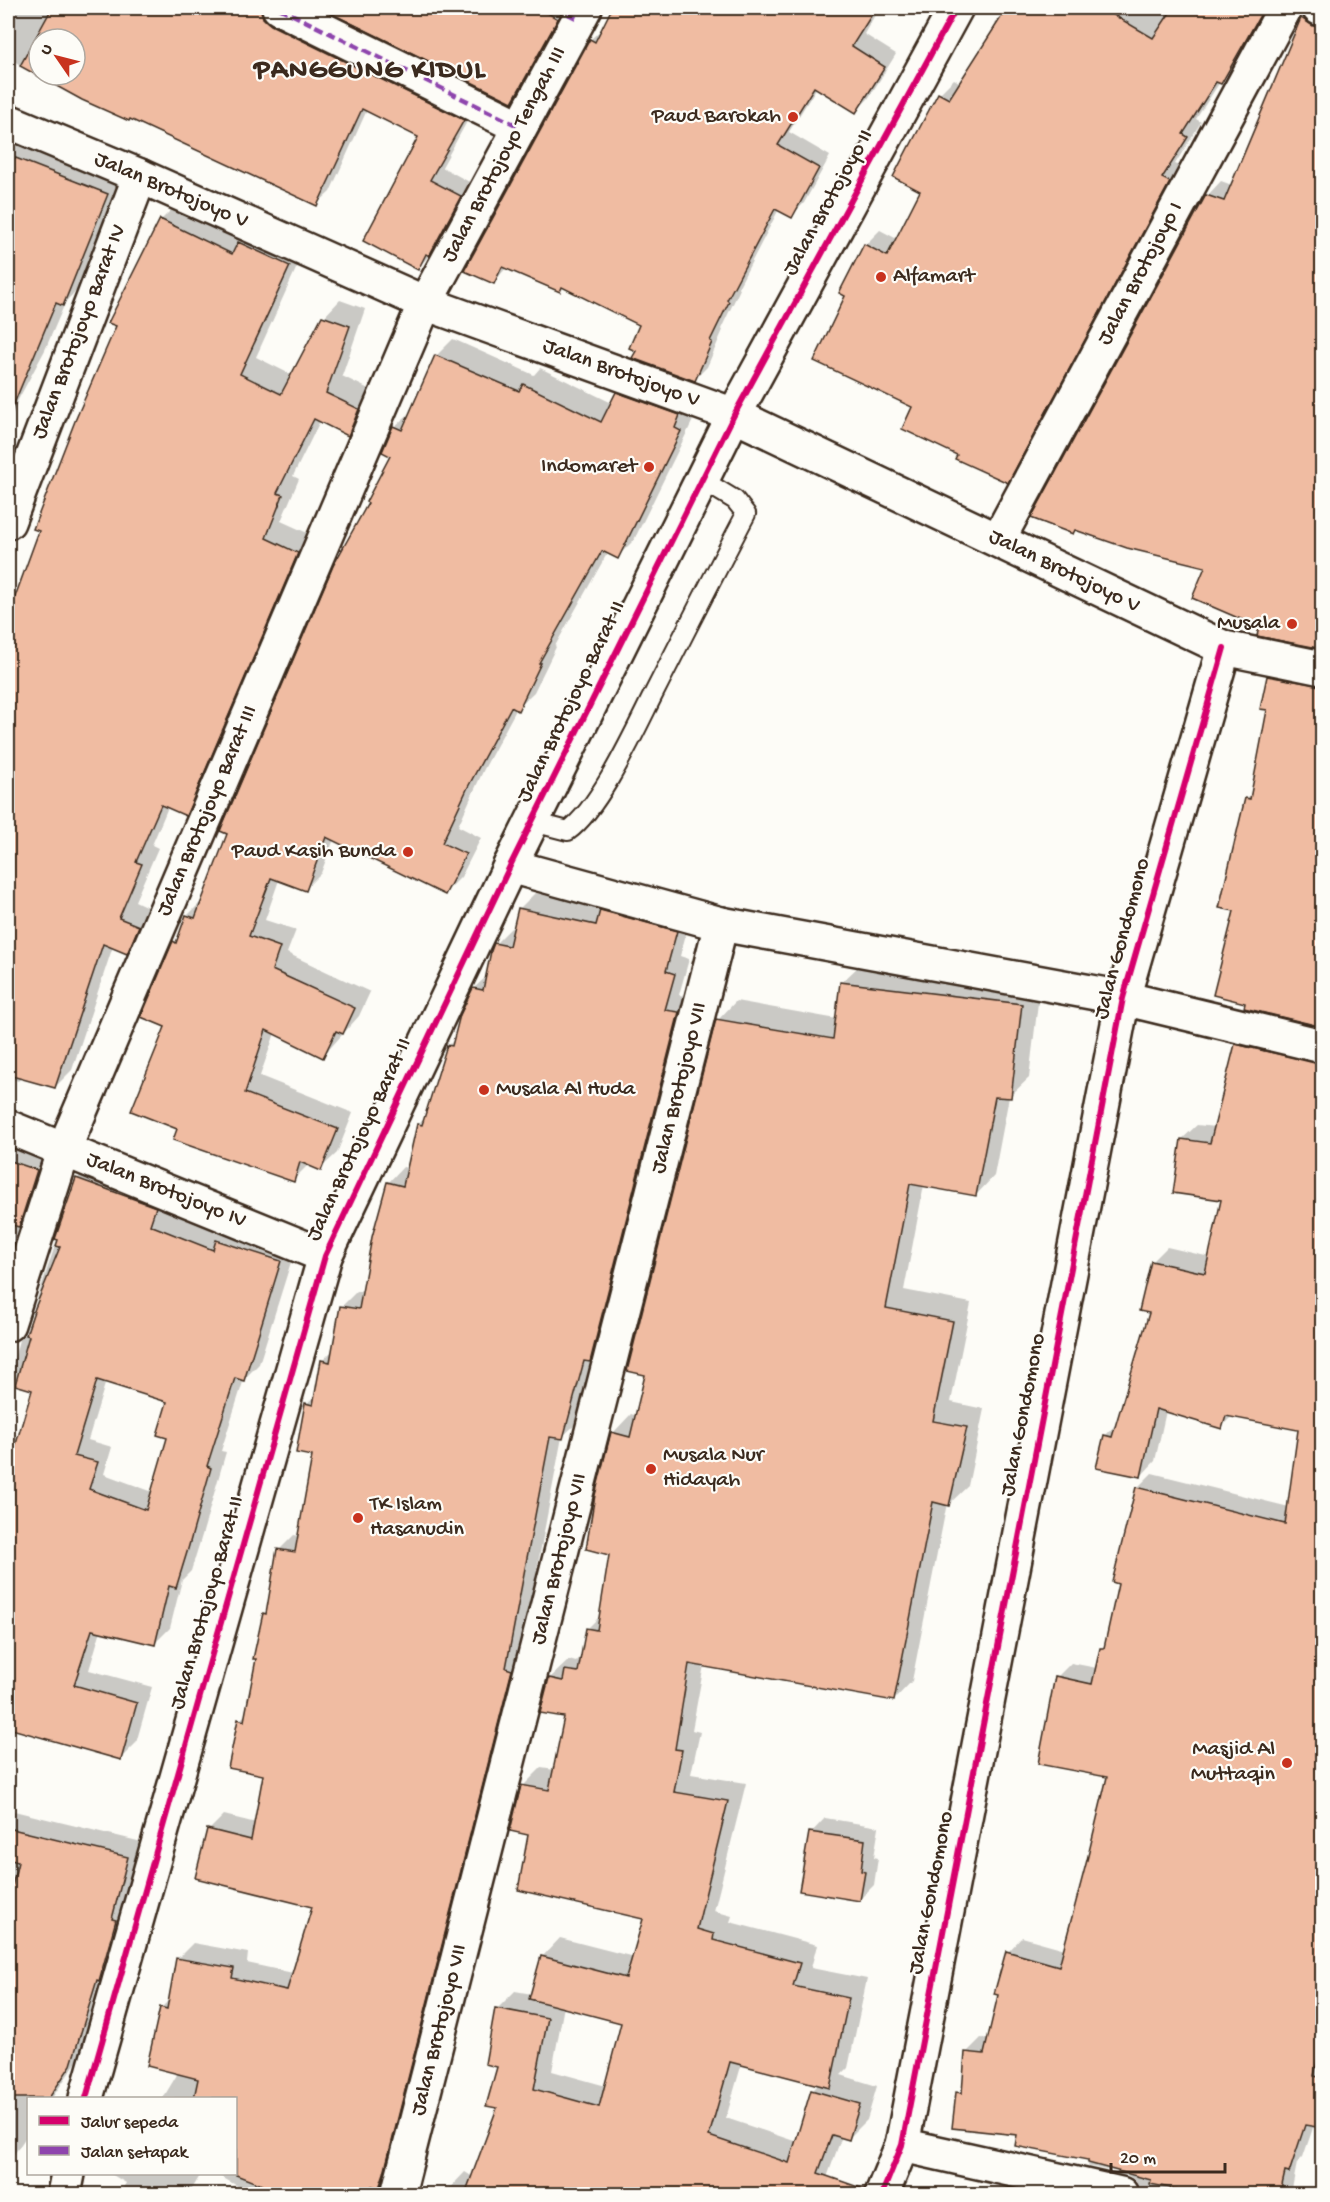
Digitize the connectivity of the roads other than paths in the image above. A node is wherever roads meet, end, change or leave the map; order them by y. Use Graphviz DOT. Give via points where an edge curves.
graph roads {
  1 [pos="279,8"];
  2 [pos="956,8"];
  3 [pos="1285,8"];
  4 [pos="573,11"];
  5 [pos="8,121"];
  6 [pos="520,127"];
  7 [pos="140,176"];
  8 [pos="425,303"];
  9 [pos="734,415"];
  10 [pos="702,480"];
  11 [pos="8,522"];
  12 [pos="998,540"];
  13 [pos="1224,648"];
  14 [pos="1323,668"];
  15 [pos="533,822"];
  16 [pos="510,866"];
  17 [pos="722,924"];
  18 [pos="1123,998"];
  19 [pos="1323,1046"];
  20 [pos="8,1127"];
  21 [pos="64,1149"];
  22 [pos="325,1256"];
  23 [pos="8,1324"];
  24 [pos="86,2097"];
  25 [pos="902,2145"];
  26 [pos="68,2175"];
  27 [pos="64,2194"];
  28 [pos="398,2194"];
  29 [pos="882,2194"];
  30 [pos="1121,2194"];
  1 -- 6 [label="street"];
  2 -- 9 [label="street, Jalan Brotojoyo II"];
  3 -- 12 [label="street, Jalan Brotojoyo I"];
  4 -- 6 [label="street, Jalan Brotojoyo Tengah III"];
  5 -- 7 [label="street, Jalan Brotojoyo V"];
  6 -- 8 [label="street, Jalan Brotojoyo Tengah III"];
  7 -- 8 [label="street, Jalan Brotojoyo V"];
  7 -- 11 [label="street, Jalan Brotojoyo Barat IV"];
  8 -- 9 [label="street, Jalan Brotojoyo V"];
  8 -- 21 [label="street, Jalan Brotojoyo Barat III"];
  9 -- 10 [label="street, Jalan Brotojoyo Barat II"];
  9 -- 12 [label="street, Jalan Brotojoyo V"];
  10 -- 15 [label="street, Jalan Brotojoyo Barat II"];
  10 -- 15 [label="lane" via="735,500 746,514 625,749 590,808 568,831"];
  12 -- 13 [label="street, Jalan Brotojoyo V"];
  13 -- 14 [label="street, Jalan Brotojoyo V"];
  13 -- 18 [label="street, Jalan Gondomono"];
  15 -- 16 [label="street, Jalan Brotojoyo Barat II"];
  16 -- 17 [label="street"];
  16 -- 22 [label="street, Jalan Brotojoyo Barat II"];
  17 -- 18 [label="street"];
  17 -- 28 [label="street, Jalan Brotojoyo VII"];
  18 -- 19 [label="street"];
  18 -- 25 [label="street, Jalan Gondomono"];
  20 -- 21 [label="street, Jalan Brotojoyo IV"];
  21 -- 22 [label="street, Jalan Brotojoyo IV"];
  21 -- 23 [label="street, Jalan Brotojoyo Barat III"];
  22 -- 24 [label="street, Jalan Brotojoyo Barat II"];
  25 -- 29 [label="street, Jalan Gondomono"];
  25 -- 30 [label="street"];
  26 -- 27 [label="street"];
}
